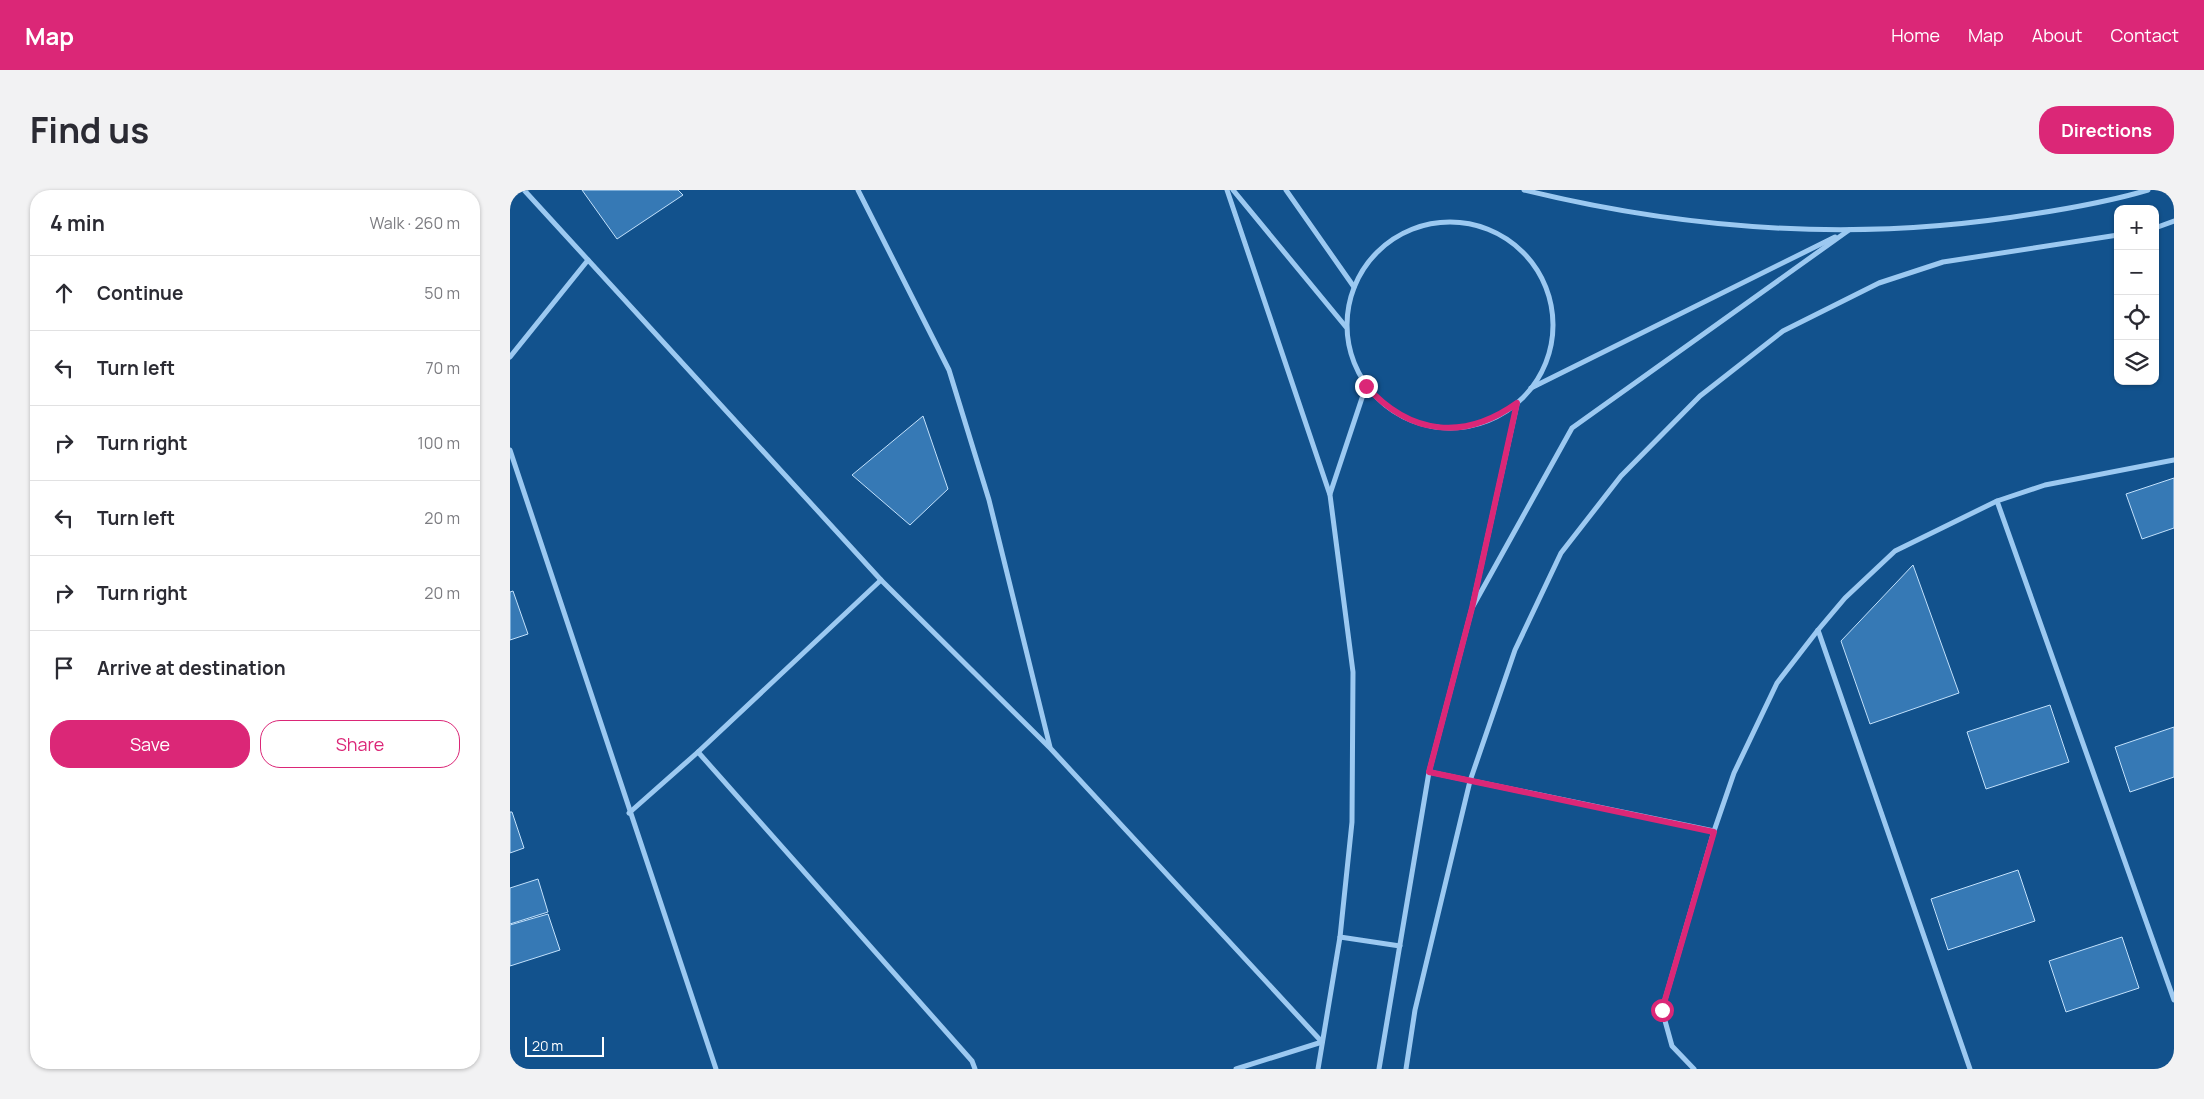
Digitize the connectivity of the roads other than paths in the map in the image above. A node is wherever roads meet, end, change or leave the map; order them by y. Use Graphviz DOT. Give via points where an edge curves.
graph roads {
  1 [pos="524,190"];
  2 [pos="858,190"];
  3 [pos="1227,190"];
  4 [pos="1233,190"];
  5 [pos="1286,190"];
  6 [pos="1524,190"];
  7 [pos="2148,190"];
  8 [pos="2174,221"];
  9 [pos="2159,227"];
  10 [pos="1849,230"];
  11 [pos="2114,236"];
  12 [pos="588,260"];
  13 [pos="1354,287"];
  14 [pos="1346,327"];
  15 [pos="510,357"];
  16 [pos="1366,386"];
  17 [pos="1531,388"];
  18 [pos="1517,403"];
  19 [pos="510,450"];
  20 [pos="2174,460"];
  21 [pos="1330,495"];
  22 [pos="1997,501"];
  23 [pos="881,580"];
  24 [pos="1472,608"];
  25 [pos="1818,630"];
  26 [pos="1051,749"];
  27 [pos="698,752"];
  28 [pos="1429,772"];
  29 [pos="1470,781"];
  30 [pos="630,813"];
  31 [pos="1714,832"];
  32 [pos="1340,937"];
  33 [pos="1400,946"];
  34 [pos="2174,1000"];
  35 [pos="1322,1042"];
  36 [pos="716,1069"];
  37 [pos="976,1069"];
  38 [pos="1236,1069"];
  39 [pos="1318,1069"];
  40 [pos="1379,1069"];
  41 [pos="1406,1069"];
  42 [pos="1694,1069"];
  43 [pos="1970,1069"];
  1 -- 12 [label="street"];
  2 -- 26 [label="street" via="948,370 989,500"];
  3 -- 21 [label="street"];
  4 -- 14 [label="street"];
  5 -- 13 [label="street"];
  6 -- 10 [label="street" via="1646,216 1716,225"];
  7 -- 10 [label="street" via="2072,208 2001,219 1930,227"];
  8 -- 9 [label="street"];
  10 -- 17 [label="street"];
  10 -- 24 [label="street" via="1572,428"];
  11 -- 29 [label="street" via="1943,262 1880,282 1783,331 1700,396 1621,476 1561,553 1515,650"];
  12 -- 15 [label="street"];
  12 -- 23 [label="street"];
  13 -- 14 [label="street"];
  13 -- 17 [label="street" via="1362,270 1388,242 1423,226 1461,223 1497,234 1528,258 1548,294 1552,313 1549,353"];
  14 -- 16 [label="street" via="1355,368"];
  16 -- 18 [label="street" via="1398,415 1438,428 1460,428 1481,423"];
  16 -- 21 [label="street"];
  17 -- 18 [label="street"];
  18 -- 24 [label="street"];
  19 -- 30 [label="street"];
  20 -- 22 [label="street" via="2045,485"];
  21 -- 32 [label="street" via="1353,672 1352,822"];
  22 -- 25 [label="street" via="1894,551 1845,598"];
  22 -- 34 [label="street"];
  23 -- 26 [label="street"];
  23 -- 27 [label="street"];
  24 -- 28 [label="street"];
  25 -- 31 [label="street" via="1777,684 1734,774"];
  25 -- 43 [label="street"];
  26 -- 35 [label="street"];
  27 -- 30 [label="street"];
  27 -- 37 [label="street"];
  28 -- 29 [label="street"];
  28 -- 33 [label="street"];
  29 -- 31 [label="street"];
  29 -- 41 [label="street" via="1415,1010"];
  30 -- 36 [label="street"];
  31 -- 42 [label="street" via="1662,1010 1672,1046"];
  32 -- 33 [label="street"];
  32 -- 35 [label="street"];
  33 -- 40 [label="street"];
  35 -- 38 [label="street"];
  35 -- 39 [label="street"];
}
